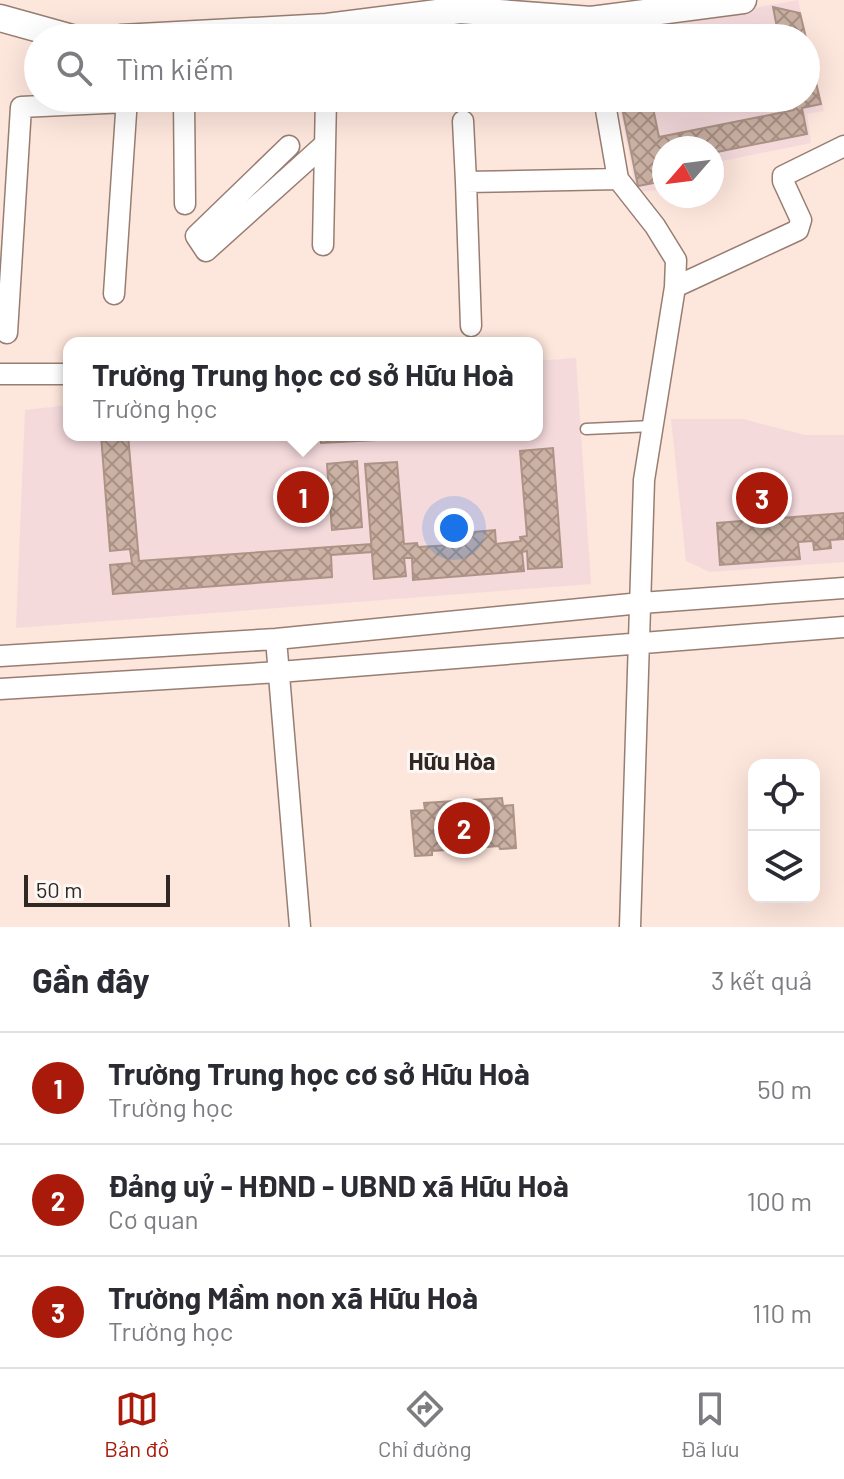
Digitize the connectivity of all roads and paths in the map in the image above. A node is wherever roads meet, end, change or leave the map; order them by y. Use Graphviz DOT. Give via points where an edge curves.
graph roads {
  1 [pos="743,0"];
  2 [pos="0,18"];
  3 [pos="375,24"];
  4 [pos="557,24"];
  5 [pos="618,24"];
  6 [pos="24,25"];
  7 [pos="24,107"];
  8 [pos="126,112"];
  9 [pos="184,112"];
  10 [pos="326,112"];
  11 [pos="606,112"];
  12 [pos="463,121"];
  13 [pos="325,144"];
  14 [pos="289,146"];
  15 [pos="844,146"];
  16 [pos="618,179"];
  17 [pos="466,182"];
  18 [pos="185,204"];
  19 [pos="323,245"];
  20 [pos="675,287"];
  21 [pos="114,294"];
  22 [pos="471,326"];
  23 [pos="7,333"];
  24 [pos="0,374"];
  25 [pos="63,374"];
  26 [pos="653,426"];
  27 [pos="586,429"];
  28 [pos="844,588"];
  29 [pos="641,603"];
  30 [pos="844,627"];
  31 [pos="276,639"];
  32 [pos="640,645"];
  33 [pos="0,656"];
  34 [pos="279,672"];
  35 [pos="0,689"];
  36 [pos="300,927"];
  37 [pos="630,927"];
  1 -- 5 [label="street"];
  2 -- 6 [label="street"];
  3 -- 4 [label="street" via="460,10"];
  7 -- 23 [label="street"];
  8 -- 21 [label="street"];
  9 -- 18 [label="street"];
  10 -- 13 [label="street"];
  11 -- 16 [label="street"];
  12 -- 17 [label="street"];
  13 -- 14 [label="street" via="206,251 196,236"];
  13 -- 19 [label="street"];
  15 -- 20 [label="street" via="783,176 801,220 798,230"];
  16 -- 17 [label="street"];
  16 -- 20 [label="street" via="676,260"];
  17 -- 22 [label="street"];
  20 -- 26 [label="street"];
  24 -- 25 [label="street"];
  26 -- 27 [label="lane"];
  26 -- 29 [label="street" via="644,480"];
  28 -- 29 [label="street"];
  29 -- 31 [label="street"];
  29 -- 32 [label="street"];
  30 -- 32 [label="street"];
  31 -- 33 [label="street"];
  31 -- 34 [label="street"];
  32 -- 34 [label="street"];
  32 -- 37 [label="street"];
  34 -- 35 [label="street"];
  34 -- 36 [label="street"];
}
